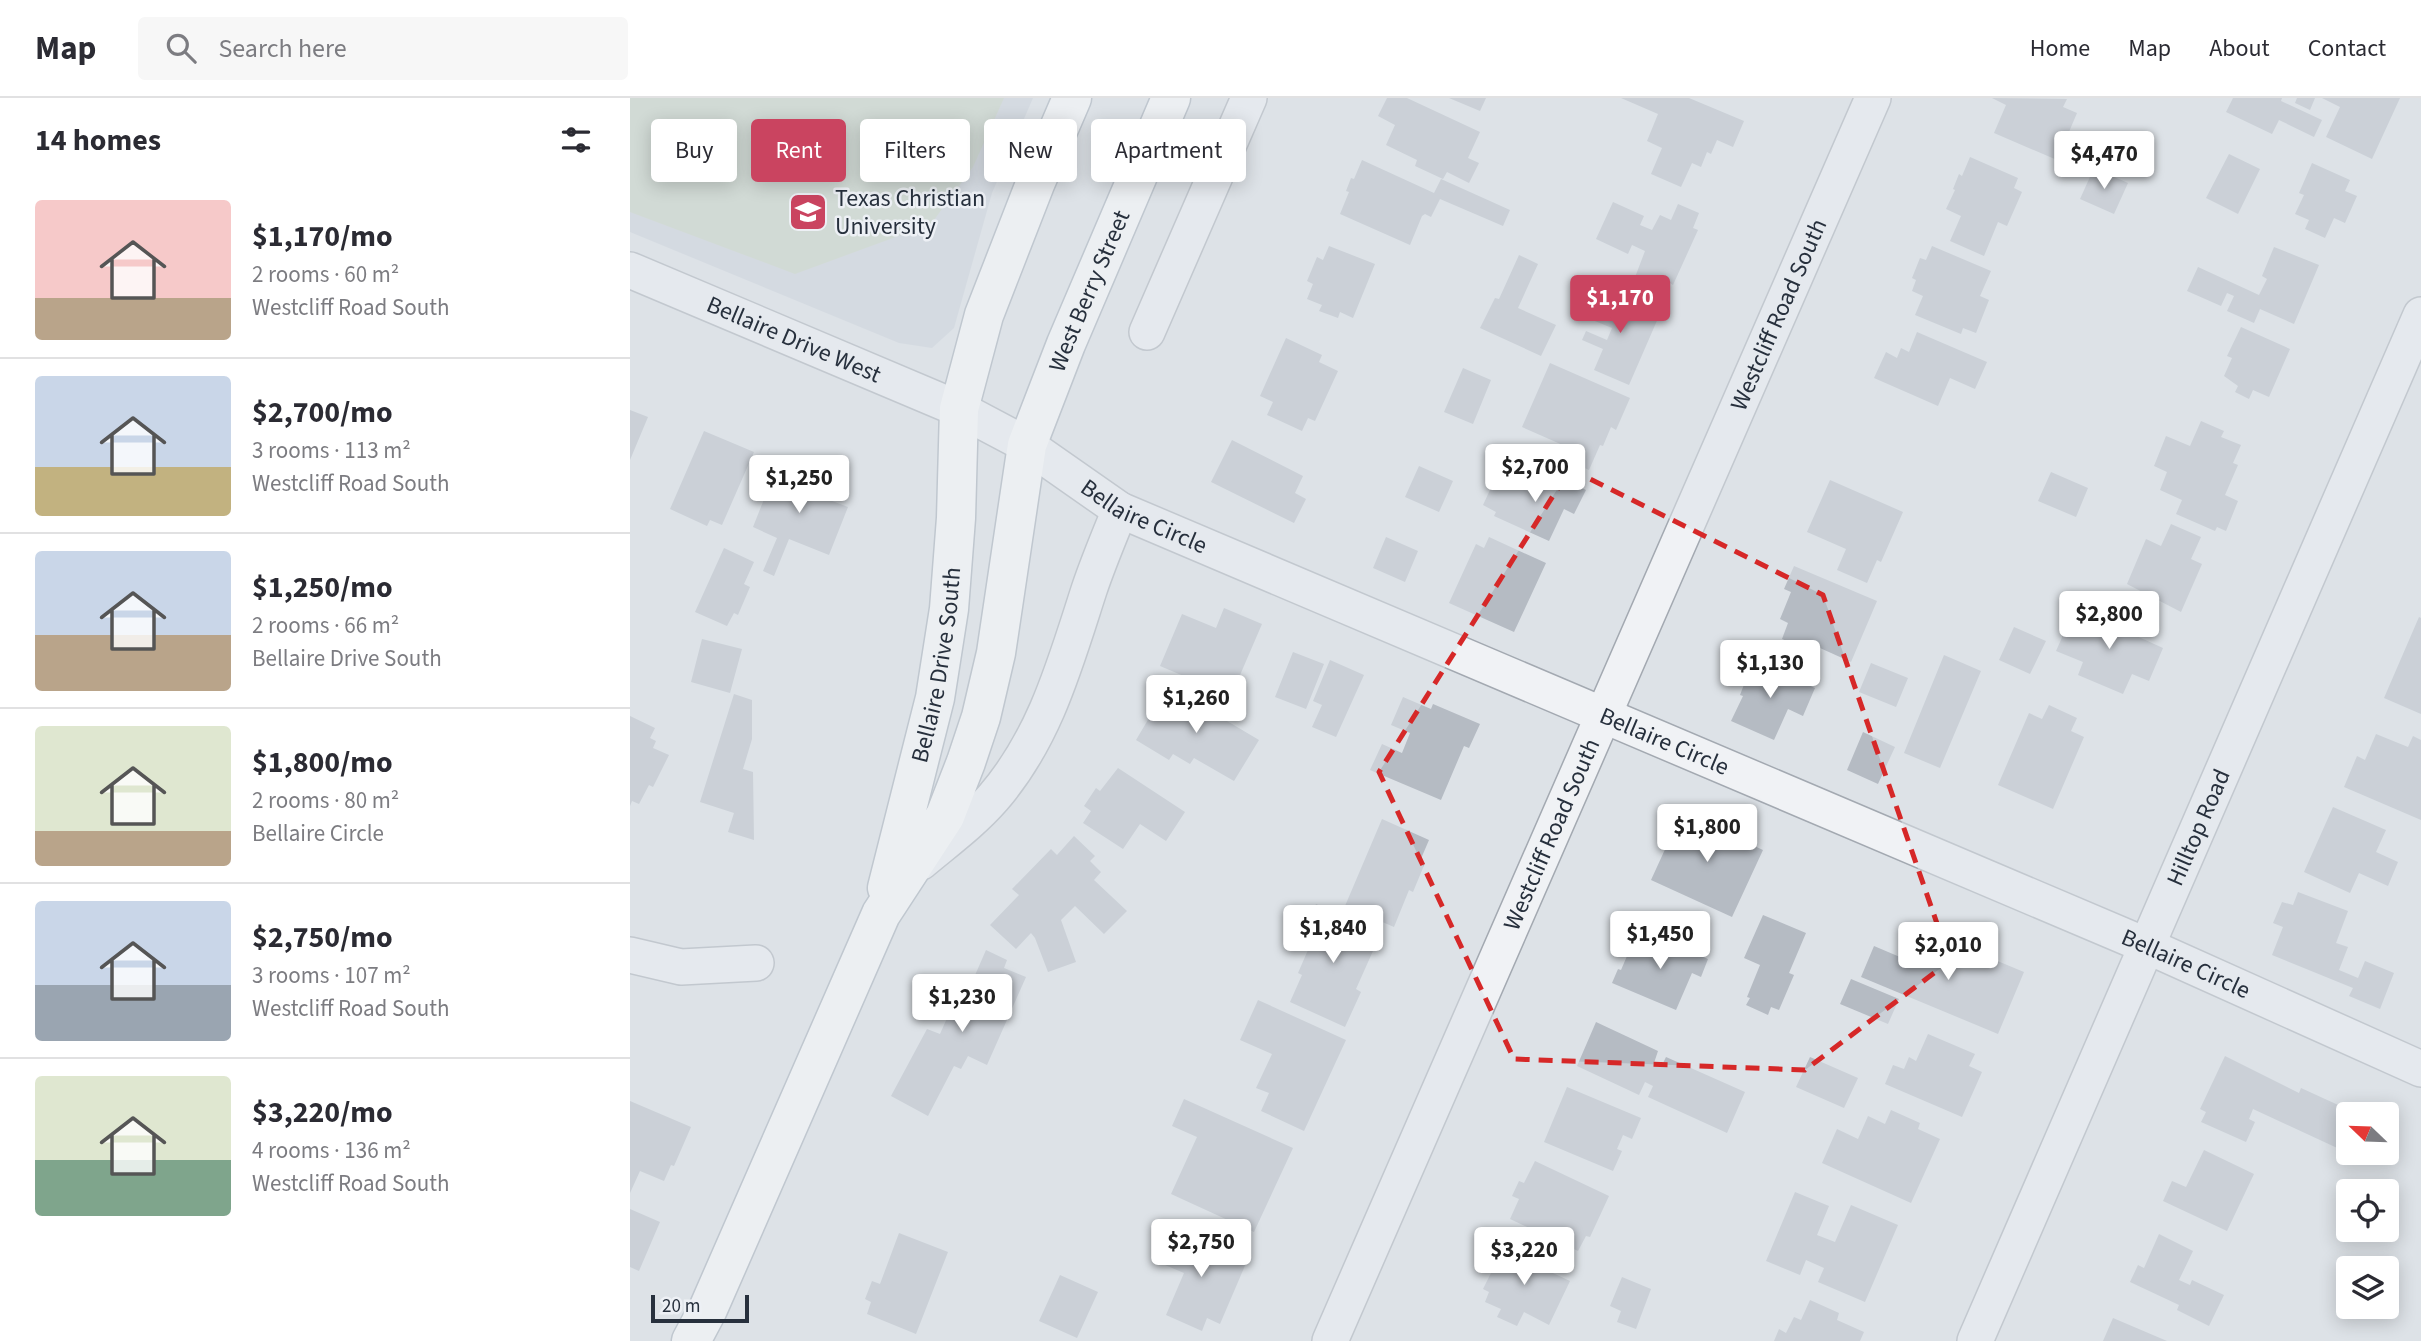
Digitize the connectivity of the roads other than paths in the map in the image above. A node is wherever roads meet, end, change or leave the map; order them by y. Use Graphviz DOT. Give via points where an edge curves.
graph roads {
  1 [pos="1072,98"];
  2 [pos="1171,98"];
  3 [pos="1249,98"];
  4 [pos="1873,98"];
  5 [pos="630,270"];
  6 [pos="2421,315"];
  7 [pos="1147,332"];
  8 [pos="959,409"];
  9 [pos="1027,446"];
  10 [pos="1120,510"];
  11 [pos="1604,716"];
  12 [pos="909,872"];
  13 [pos="881,914"];
  14 [pos="2145,946"];
  15 [pos="630,955"];
  16 [pos="756,963"];
  17 [pos="2421,1069"];
  18 [pos="691,1341"];
  19 [pos="1330,1341"];
  20 [pos="1975,1341"];
  1 -- 8 [label="main road" via="984,315"];
  2 -- 9 [label="main road, West Berry Street"];
  3 -- 7 [label="street"];
  4 -- 11 [label="street, Westcliff Road South"];
  5 -- 8 [label="street, Bellaire Drive West"];
  6 -- 14 [label="street, Hilltop Road"];
  8 -- 9 [label="street, Bellaire Circle"];
  8 -- 13 [label="main road, Bellaire Drive South" via="947,621 935,698"];
  9 -- 10 [label="street, Bellaire Circle"];
  9 -- 12 [label="main road, Bellaire Drive South" via="996,653 981,717 945,816"];
  10 -- 11 [label="street, Bellaire Circle"];
  10 -- 12 [label="street, Bellaire Drive South" via="1035,737 975,818"];
  11 -- 14 [label="street, Bellaire Circle"];
  11 -- 19 [label="street, Westcliff Road South"];
  12 -- 13 [label="main road, Bellaire Drive South"];
  13 -- 18 [label="main road, Bellaire Drive South"];
  14 -- 17 [label="street, Bellaire Circle"];
  14 -- 20 [label="street, Hilltop Road"];
  15 -- 16 [label="street" via="681,967"];
}
